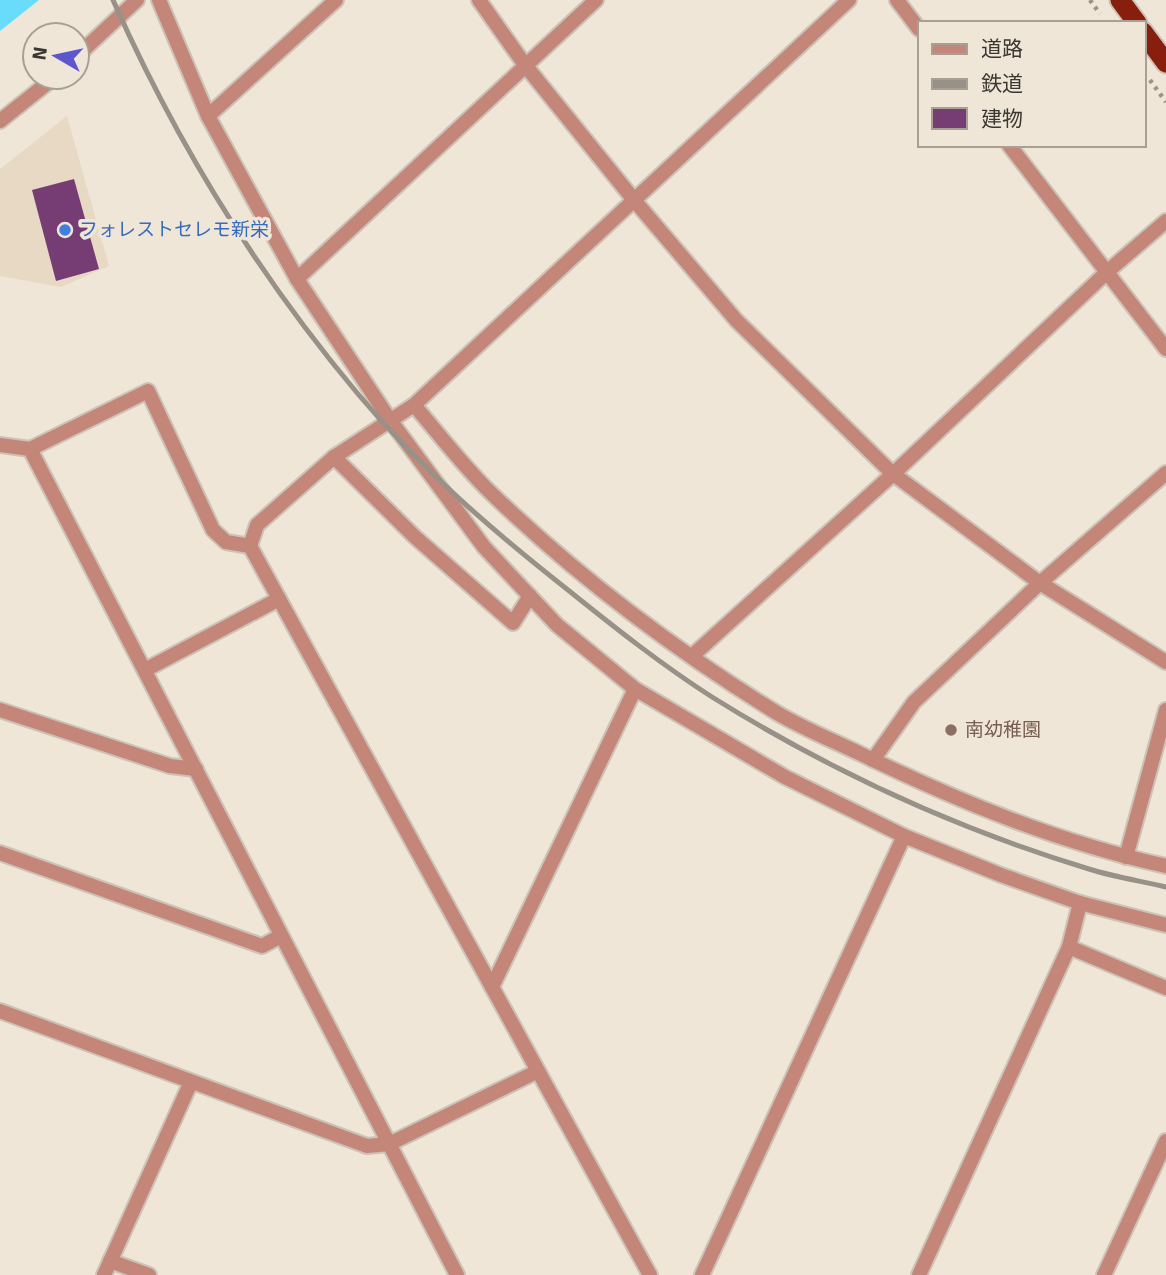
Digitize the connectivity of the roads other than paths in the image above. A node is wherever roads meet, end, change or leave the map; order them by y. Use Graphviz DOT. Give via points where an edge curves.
graph roads {
  1 [pos="136,0"];
  2 [pos="159,0"];
  3 [pos="336,0"];
  4 [pos="479,0"];
  5 [pos="596,0"];
  6 [pos="849,0"];
  7 [pos="897,0"];
  8 [pos="1120,0"];
  9 [pos="1136,21"];
  10 [pos="918,28"];
  11 [pos="1145,35"];
  12 [pos="91,43"];
  13 [pos="1166,63"];
  14 [pos="525,65"];
  15 [pos="38,91"];
  16 [pos="208,116"];
  17 [pos="0,121"];
  18 [pos="1011,147"];
  19 [pos="634,200"];
  20 [pos="1166,221"];
  21 [pos="1107,272"];
  22 [pos="297,279"];
  23 [pos="1166,349"];
  24 [pos="414,405"];
  25 [pos="390,421"];
  26 [pos="0,445"];
  27 [pos="30,449"];
  28 [pos="334,457"];
  29 [pos="1166,472"];
  30 [pos="893,474"];
  31 [pos="250,546"];
  32 [pos="1040,583"];
  33 [pos="530,596"];
  34 [pos="279,598"];
  35 [pos="692,656"];
  36 [pos="1166,662"];
  37 [pos="145,670"];
  38 [pos="635,689"];
  39 [pos="0,710"];
  40 [pos="1166,710"];
  41 [pos="873,760"];
  42 [pos="196,769"];
  43 [pos="904,836"];
  44 [pos="0,853"];
  45 [pos="1126,857"];
  46 [pos="1166,866"];
  47 [pos="1080,903"];
  48 [pos="1166,925"];
  49 [pos="281,936"];
  50 [pos="1069,947"];
  51 [pos="492,987"];
  52 [pos="1166,988"];
  53 [pos="0,1011"];
  54 [pos="538,1072"];
  55 [pos="191,1082"];
  56 [pos="1166,1141"];
  57 [pos="389,1144"];
  58 [pos="110,1261"];
  59 [pos="104,1275"];
  60 [pos="149,1275"];
  61 [pos="457,1275"];
  62 [pos="650,1275"];
  63 [pos="702,1275"];
  64 [pos="919,1275"];
  65 [pos="1104,1275"];
  1 -- 12 [label="street"];
  2 -- 16 [label="street"];
  3 -- 16 [label="street"];
  4 -- 14 [label="street"];
  5 -- 14 [label="street"];
  6 -- 19 [label="street"];
  7 -- 10 [label="street"];
  8 -- 9 [label="highway"];
  11 -- 13 [label="highway"];
  14 -- 19 [label="street"];
  14 -- 22 [label="street"];
  15 -- 17 [label="street"];
  16 -- 22 [label="street"];
  18 -- 21 [label="street"];
  19 -- 24 [label="street"];
  19 -- 30 [label="street" via="736,320"];
  20 -- 21 [label="street"];
  21 -- 23 [label="street"];
  21 -- 30 [label="street"];
  22 -- 25 [label="street"];
  24 -- 25 [label="street"];
  24 -- 35 [label="street" via="499,501 567,562"];
  25 -- 28 [label="street"];
  25 -- 33 [label="street" via="484,547"];
  26 -- 27 [label="street"];
  27 -- 31 [label="street" via="148,391 213,530 226,542"];
  27 -- 37 [label="street"];
  28 -- 31 [label="street" via="257,525"];
  28 -- 33 [label="street" via="415,537 513,622"];
  29 -- 32 [label="street"];
  30 -- 32 [label="street"];
  30 -- 35 [label="street"];
  31 -- 34 [label="street"];
  32 -- 36 [label="street"];
  32 -- 41 [label="street" via="914,702"];
  33 -- 38 [label="street" via="557,625"];
  34 -- 37 [label="street"];
  34 -- 51 [label="street"];
  35 -- 41 [label="street" via="779,714"];
  37 -- 42 [label="street"];
  38 -- 43 [label="street" via="785,777"];
  38 -- 51 [label="street"];
  39 -- 42 [label="street" via="170,766"];
  40 -- 45 [label="street"];
  41 -- 45 [label="street" via="1020,824"];
  42 -- 49 [label="street"];
  43 -- 47 [label="street"];
  43 -- 63 [label="street"];
  44 -- 49 [label="street" via="262,946"];
  45 -- 46 [label="street"];
  47 -- 48 [label="street"];
  47 -- 50 [label="street"];
  49 -- 57 [label="street"];
  50 -- 52 [label="street"];
  50 -- 64 [label="street"];
  51 -- 54 [label="street"];
  53 -- 55 [label="street"];
  54 -- 57 [label="street"];
  54 -- 62 [label="street"];
  55 -- 57 [label="street" via="367,1146"];
  55 -- 58 [label="street"];
  56 -- 65 [label="street"];
  57 -- 61 [label="street"];
  58 -- 59 [label="street"];
  58 -- 60 [label="street"];
}
